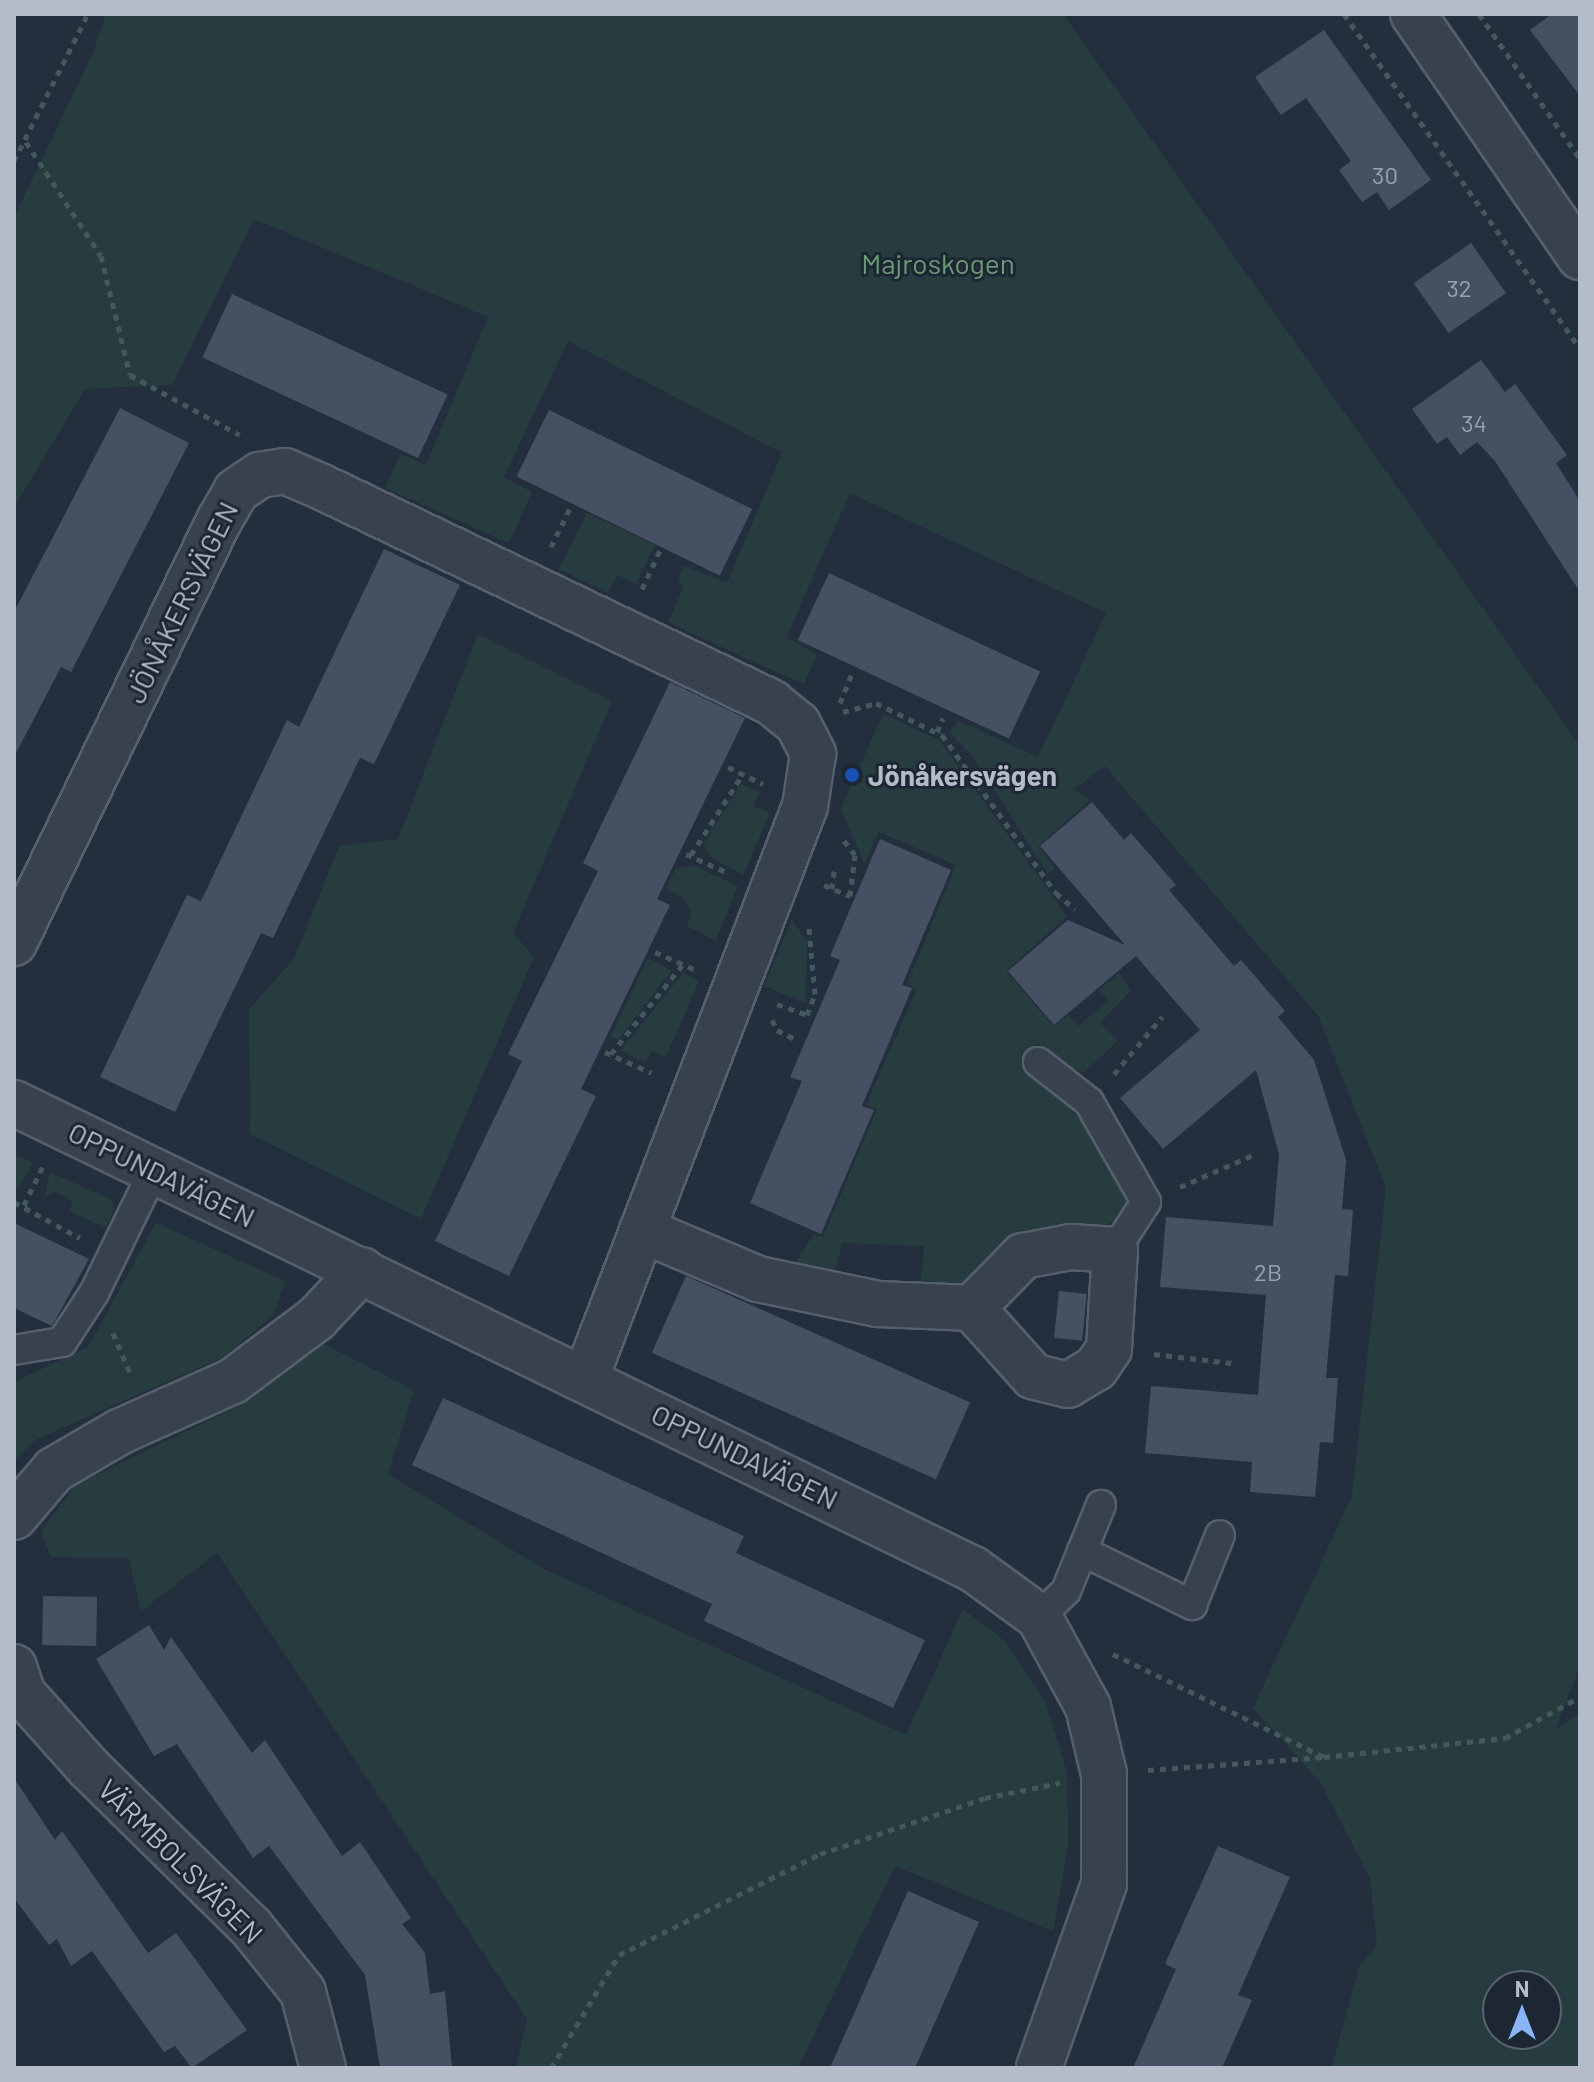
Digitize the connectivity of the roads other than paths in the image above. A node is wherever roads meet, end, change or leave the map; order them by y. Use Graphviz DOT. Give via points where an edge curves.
graph roads {
  1 [pos="1413,14"];
  2 [pos="1580,257"];
  3 [pos="14,943"];
  4 [pos="1038,1062"];
  5 [pos="14,1103"];
  6 [pos="154,1170"];
  7 [pos="642,1230"];
  8 [pos="1115,1250"];
  9 [pos="362,1270"];
  10 [pos="972,1308"];
  11 [pos="14,1350"];
  12 [pos="586,1377"];
  13 [pos="1101,1505"];
  14 [pos="14,1517"];
  15 [pos="1220,1535"];
  16 [pos="1082,1551"];
  17 [pos="1039,1617"];
  18 [pos="14,1667"];
  19 [pos="323,2068"];
  20 [pos="1039,2068"];
  1 -- 2 [label="street"];
  3 -- 7 [label="street, JÖNÅKERSVÄGEN" via="236,491 260,475 285,471 322,487 772,703 798,724 813,754 802,817"];
  4 -- 8 [label="lane" via="1089,1102 1146,1202"];
  5 -- 6 [label="street, OPPUNDAVÄGEN"];
  6 -- 9 [label="street, OPPUNDAVÄGEN"];
  6 -- 11 [label="lane" via="94,1293 62,1342"];
  7 -- 10 [label="street" via="758,1279 878,1304"];
  7 -- 12 [label="street, JÖNÅKERSVÄGEN"];
  8 -- 10 [label="street" via="1071,1247 1023,1256"];
  8 -- 10 [label="street" via="1109,1349 1096,1368 1068,1385 1033,1376"];
  9 -- 12 [label="street, OPPUNDAVÄGEN"];
  9 -- 14 [label="street" via="316,1319 233,1381 139,1423 54,1470"];
  12 -- 17 [label="street, OPPUNDAVÄGEN" via="973,1569"];
  13 -- 16 [label="lane"];
  15 -- 16 [label="lane" via="1192,1605"];
  16 -- 17 [label="lane" via="1066,1591"];
  17 -- 20 [label="street, OPPUNDAVÄGEN" via="1088,1707 1104,1774 1104,1884"];
  18 -- 19 [label="street, VÄRMBOLSVÄGEN" via="23,1694 79,1757 251,1927 303,1992"];
}
